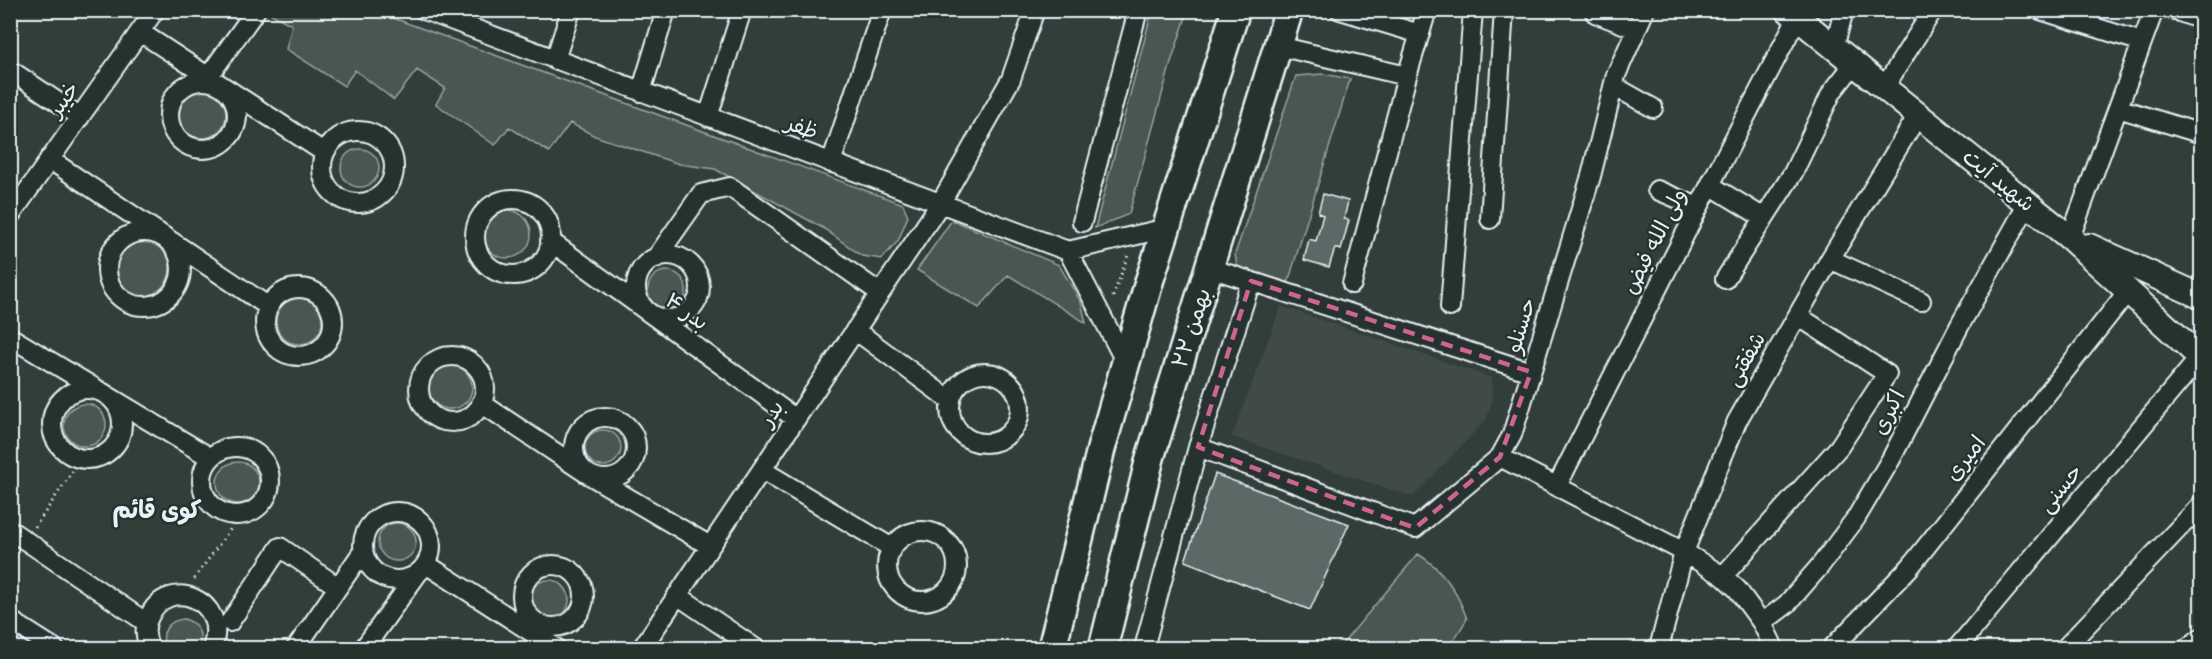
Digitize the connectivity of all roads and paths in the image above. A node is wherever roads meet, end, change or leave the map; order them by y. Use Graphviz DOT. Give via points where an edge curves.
graph roads {
  1 [pos="256,10"];
  2 [pos="571,10"];
  3 [pos="666,10"];
  4 [pos="742,10"];
  5 [pos="882,10"];
  6 [pos="1035,10"];
  7 [pos="1138,10"];
  8 [pos="1236,10"];
  9 [pos="1289,10"];
  10 [pos="1340,10"];
  11 [pos="1427,10"];
  12 [pos="1473,10"];
  13 [pos="1504,10"];
  14 [pos="1645,10"];
  15 [pos="1844,10"];
  16 [pos="1933,10"];
  17 [pos="2040,10"];
  18 [pos="2154,10"];
  19 [pos="2174,10"];
  20 [pos="154,11"];
  21 [pos="427,11"];
  22 [pos="1595,13"];
  23 [pos="1792,14"];
  24 [pos="2202,20"];
  25 [pos="1636,29"];
  26 [pos="140,32"];
  27 [pos="1420,34"];
  28 [pos="2142,42"];
  29 [pos="1278,46"];
  30 [pos="1834,48"];
  31 [pos="555,60"];
  32 [pos="1854,64"];
  33 [pos="10,70"];
  34 [pos="1407,76"];
  35 [pos="208,77"];
  36 [pos="1614,86"];
  37 [pos="1884,88"];
  38 [pos="641,92"];
  39 [pos="1653,108"];
  40 [pos="2118,108"];
  41 [pos="1918,115"];
  42 [pos="80,117"];
  43 [pos="708,117"];
  44 [pos="2202,134"];
  45 [pos="325,153"];
  46 [pos="49,159"];
  47 [pos="831,163"];
  48 [pos="1710,185"];
  49 [pos="1657,190"];
  50 [pos="2028,203"];
  51 [pos="940,204"];
  52 [pos="1698,207"];
  53 [pos="10,216"];
  54 [pos="1764,218"];
  55 [pos="1490,219"];
  56 [pos="1082,222"];
  57 [pos="1167,228"];
  58 [pos="1136,235"];
  59 [pos="163,236"];
  60 [pos="2070,238"];
  61 [pos="550,241"];
  62 [pos="1068,251"];
  63 [pos="656,258"];
  64 [pos="1830,259"];
  65 [pos="1210,268"];
  66 [pos="1725,279"];
  67 [pos="1251,281"];
  68 [pos="1352,284"];
  69 [pos="2128,291"];
  70 [pos="880,293"];
  71 [pos="2202,297"];
  72 [pos="1922,301"];
  73 [pos="269,307"];
  74 [pos="1450,307"];
  75 [pos="651,314"];
  76 [pos="1798,316"];
  77 [pos="1104,321"];
  78 [pos="855,330"];
  79 [pos="10,337"];
  80 [pos="2201,358"];
  81 [pos="1126,363"];
  82 [pos="1531,372"];
  83 [pos="109,397"];
  84 [pos="951,400"];
  85 [pos="482,403"];
  86 [pos="796,418"];
  87 [pos="1198,447"];
  88 [pos="1500,457"];
  89 [pos="211,458"];
  90 [pos="81,459"];
  91 [pos="762,470"];
  92 [pos="1557,486"];
  93 [pos="2202,504"];
  94 [pos="240,516"];
  95 [pos="18,536"];
  96 [pos="710,546"];
  97 [pos="892,548"];
  98 [pos="363,551"];
  99 [pos="1684,552"];
  100 [pos="422,569"];
  101 [pos="1723,576"];
  102 [pos="338,588"];
  103 [pos="677,595"];
  104 [pos="183,596"];
  105 [pos="10,620"];
  106 [pos="230,622"];
  107 [pos="147,623"];
  108 [pos="1762,623"];
  109 [pos="2202,637"];
  110 [pos="54,648"];
  111 [pos="150,648"];
  112 [pos="212,648"];
  113 [pos="296,648"];
  114 [pos="364,648"];
  115 [pos="556,648"];
  116 [pos="642,648"];
  117 [pos="755,648"];
  118 [pos="1052,648"];
  119 [pos="1103,648"];
  120 [pos="1144,648"];
  121 [pos="1659,648"];
  122 [pos="1774,648"];
  123 [pos="1832,648"];
  124 [pos="1957,648"];
  125 [pos="2065,648"];
  126 [pos="2187,648"];
  1 -- 35 [label="street"];
  2 -- 31 [label="street"];
  3 -- 38 [label="street"];
  4 -- 43 [label="street"];
  5 -- 47 [label="street"];
  6 -- 51 [label="street, بدر" via="1011,79"];
  7 -- 56 [label="street"];
  8 -- 57 [label="highway"];
  9 -- 29 [label="highway, ۲۲ بهمن"];
  10 -- 27 [label="street"];
  11 -- 27 [label="street"];
  12 -- 74 [label="street"];
  13 -- 55 [label="street"];
  14 -- 25 [label="street, حسنلو"];
  15 -- 30 [label="street"];
  16 -- 37 [label="street"];
  17 -- 28 [label="street"];
  18 -- 28 [label="street"];
  19 -- 24 [label="street"];
  20 -- 26 [label="street, خیبر"];
  21 -- 31 [label="street, ظفر"];
  22 -- 25 [label="street"];
  23 -- 30 [label="main road, شهید آیت"];
  23 -- 48 [label="street, ولی الله فیض"];
  25 -- 36 [label="street, حسنلو"];
  26 -- 35 [label="street"];
  26 -- 42 [label="street, خیبر"];
  27 -- 34 [label="street"];
  28 -- 40 [label="street"];
  29 -- 34 [label="street"];
  29 -- 65 [label="highway, ۲۲ بهمن"];
  30 -- 32 [label="main road, شهید آیت"];
  31 -- 38 [label="street, ظفر"];
  32 -- 37 [label="main road, شهید آیت"];
  32 -- 54 [label="street" via="1833,92 1793,173"];
  33 -- 42 [label="street"];
  34 -- 68 [label="street"];
  35 -- 45 [label="street"];
  36 -- 39 [label="street"];
  36 -- 82 [label="street, حسنلو"];
  37 -- 41 [label="main road, شهید آیت"];
  38 -- 43 [label="street, ظفر"];
  40 -- 44 [label="street"];
  40 -- 60 [label="street"];
  41 -- 50 [label="main road, شهید آیت"];
  41 -- 64 [label="street, شفقتی"];
  42 -- 46 [label="street, خیبر"];
  43 -- 47 [label="street, ظفر"];
  46 -- 53 [label="street, خیبر"];
  46 -- 59 [label="street"];
  47 -- 51 [label="street, ظفر"];
  48 -- 52 [label="street, ولی الله فیض"];
  48 -- 54 [label="street"];
  49 -- 52 [label="street"];
  50 -- 60 [label="main road, شهید آیت"];
  50 -- 108 [label="street, اکبری" via="1856,518 1787,604"];
  51 -- 62 [label="street, ظفر"];
  51 -- 70 [label="street, بدر"];
  52 -- 92 [label="street, ولی الله فیض"];
  54 -- 66 [label="street"];
  57 -- 58 [label="street"];
  57 -- 81 [label="highway"];
  58 -- 62 [label="street"];
  58 -- 77 [label="path"];
  59 -- 59 [label="street" via="136,232 116,244 107,265 108,277 121,298 145,306 158,303 177,287 181,262"];
  59 -- 73 [label="street"];
  60 -- 69 [label="main road, شهید آیت"];
  60 -- 71 [label="main road"];
  61 -- 61 [label="street" via="541,212 514,199 490,207 476,227 475,239 484,262 506,274 518,275 540,264"];
  61 -- 75 [label="street, بدر ۴"];
  62 -- 77 [label="street"];
  63 -- 70 [label="street" via="701,194 730,187"];
  63 -- 75 [label="street" via="647,263 637,281 640,302"];
  63 -- 75 [label="street" via="670,256 686,261 699,277 700,288 693,307 685,314 665,319"];
  64 -- 72 [label="street"];
  64 -- 76 [label="street, شفقتی"];
  65 -- 67 [label="street"];
  65 -- 119 [label="highway, ۲۲ بهمن" via="1150,458"];
  67 -- 82 [label="street"];
  67 -- 87 [label="street"];
  69 -- 80 [label="main road, شهید آیت"];
  69 -- 123 [label="street, امیری" via="1910,567"];
  70 -- 78 [label="street, بدر"];
  75 -- 86 [label="street, بدر ۴"];
  76 -- 99 [label="street, شفقتی" via="1737,421"];
  76 -- 101 [label="street" via="1887,374 1839,447"];
  77 -- 81 [label="street"];
  78 -- 84 [label="street"];
  78 -- 86 [label="street, بدر"];
  79 -- 83 [label="street"];
  80 -- 124 [label="street, حسنی"];
  81 -- 118 [label="highway"];
  82 -- 88 [label="street, حسنلو" via="1512,435"];
  83 -- 89 [label="street"];
  83 -- 90 [label="street" via="121,416 118,439 103,455"];
  83 -- 90 [label="street" via="87,389 75,391 57,405 52,428 55,439 70,455"];
  85 -- 96 [label="street" via="586,472"];
  86 -- 91 [label="street, بدر"];
  87 -- 88 [label="street" via="1415,528"];
  87 -- 120 [label="street"];
  88 -- 92 [label="street"];
  89 -- 94 [label="street" via="202,480 208,502 228,515"];
  89 -- 94 [label="street" via="231,447 242,448 261,458 267,467 270,477 266,498 259,507"];
  90 -- 95 [label="path"];
  91 -- 96 [label="street, بدر"];
  91 -- 97 [label="street"];
  92 -- 99 [label="street"];
  93 -- 125 [label="street"];
  94 -- 104 [label="path"];
  95 -- 107 [label="street"];
  96 -- 103 [label="street, بدر"];
  98 -- 100 [label="street" via="374,572 384,578 408,579"];
  98 -- 100 [label="street" via="363,540 373,521 392,512 403,512 428,531 430,553"];
  98 -- 102 [label="street"];
  99 -- 101 [label="street"];
  99 -- 121 [label="street, شفقتی"];
  100 -- 114 [label="street"];
  100 -- 115 [label="street" via="527,623"];
  101 -- 108 [label="street"];
  102 -- 106 [label="street" via="280,547"];
  102 -- 113 [label="street"];
  103 -- 116 [label="street, بدر"];
  103 -- 117 [label="street"];
  104 -- 107 [label="street" via="160,602"];
  104 -- 112 [label="street" via="195,598 212,615 216,638"];
  105 -- 110 [label="street"];
  107 -- 111 [label="street"];
  108 -- 122 [label="street"];
  109 -- 126 [label="street"];
}
